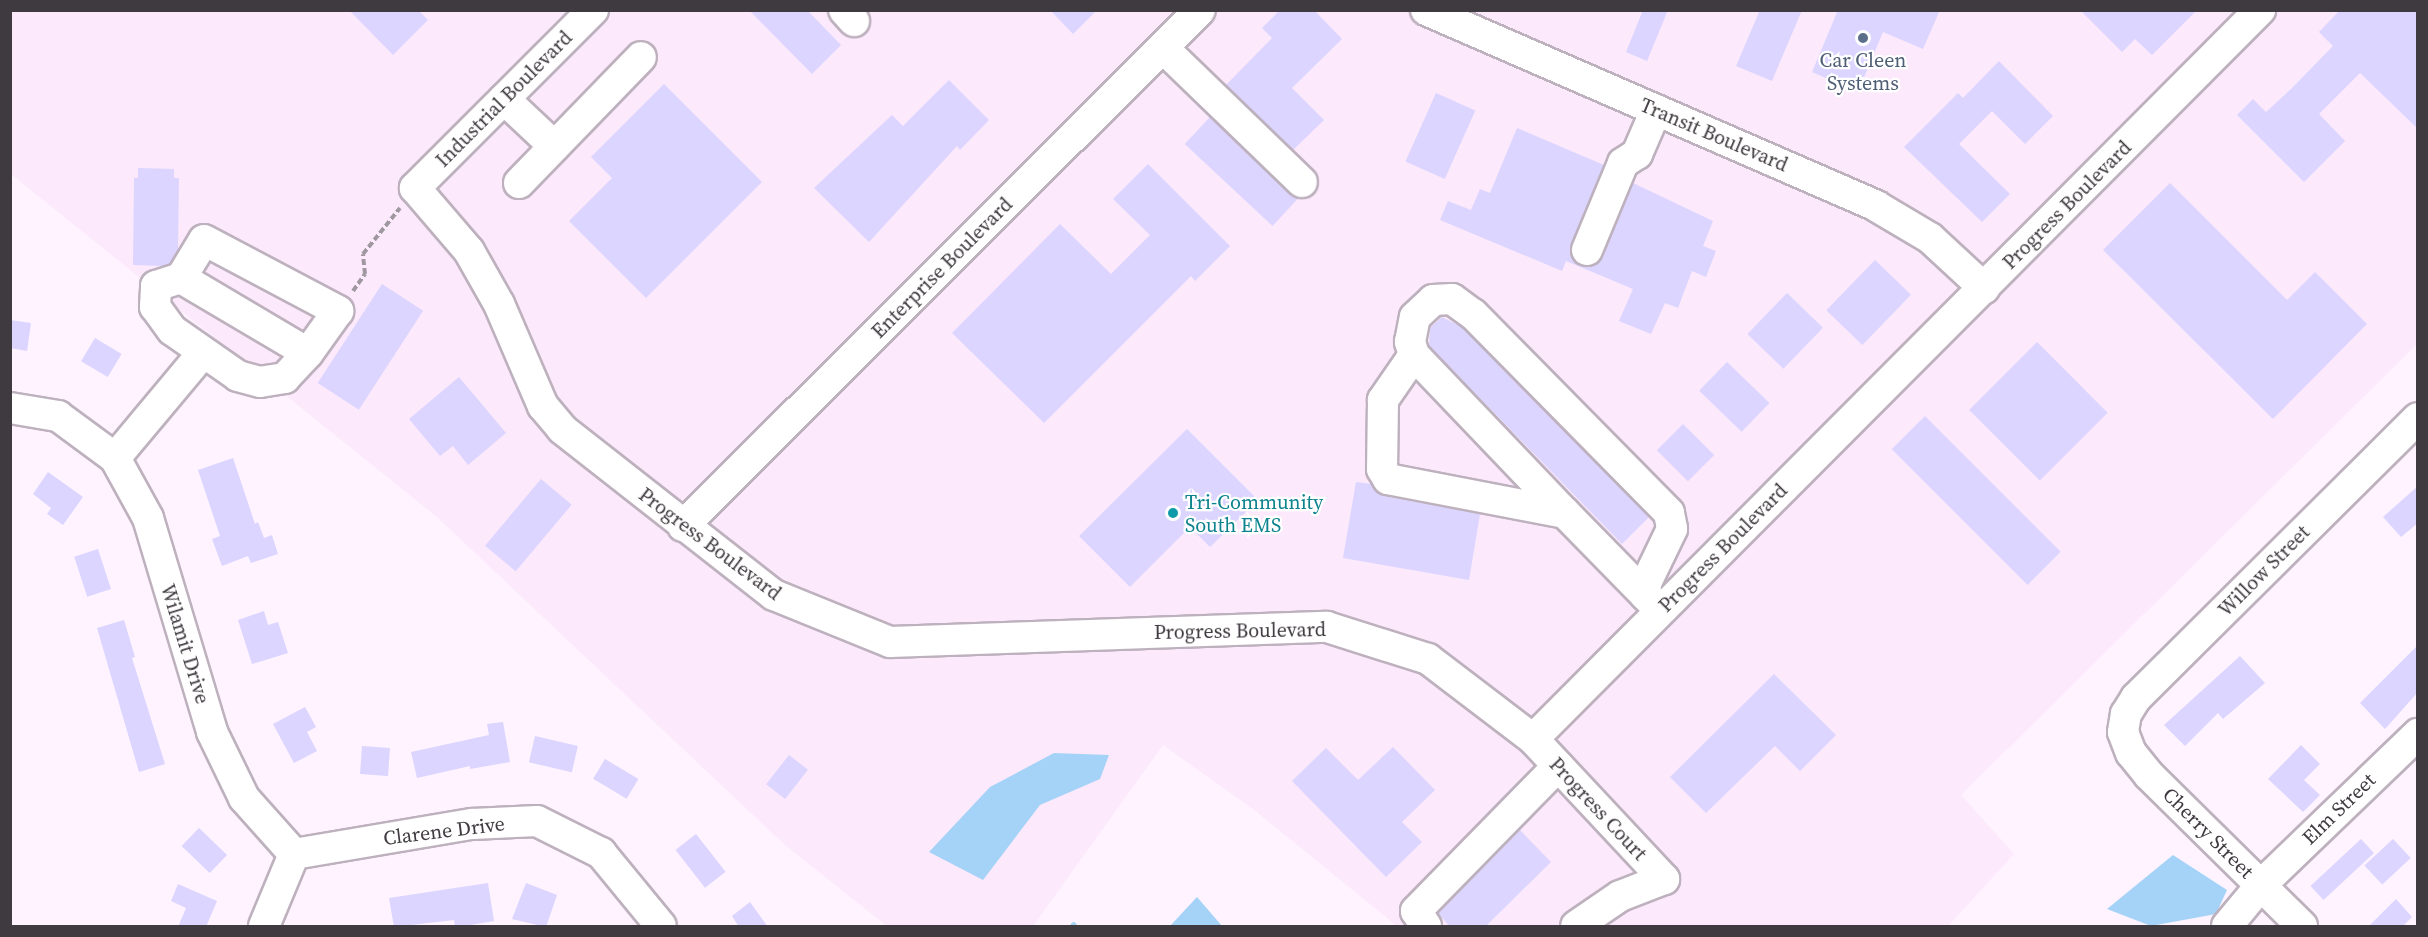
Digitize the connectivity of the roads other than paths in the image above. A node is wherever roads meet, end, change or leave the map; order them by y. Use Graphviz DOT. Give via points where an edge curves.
graph roads {
  1 [pos="593,10"];
  2 [pos="1200,10"];
  3 [pos="1426,10"];
  4 [pos="2260,10"];
  5 [pos="1163,48"];
  6 [pos="641,57"];
  7 [pos="504,99"];
  8 [pos="1656,110"];
  9 [pos="554,146"];
  10 [pos="1302,182"];
  11 [pos="519,183"];
  12 [pos="415,188"];
  13 [pos="1587,250"];
  14 [pos="181,278"];
  15 [pos="1984,288"];
  16 [pos="308,353"];
  17 [pos="202,354"];
  18 [pos="1414,355"];
  19 [pos="10,408"];
  20 [pos="2418,418"];
  21 [pos="115,458"];
  22 [pos="1565,513"];
  23 [pos="683,526"];
  24 [pos="1653,603"];
  25 [pos="2122,732"];
  26 [pos="2418,734"];
  27 [pos="1533,739"];
  28 [pos="1558,766"];
  29 [pos="294,854"];
  30 [pos="2261,885"];
  31 [pos="264,927"];
  32 [pos="661,927"];
  33 [pos="1426,927"];
  34 [pos="1576,927"];
  35 [pos="2227,927"];
  36 [pos="2302,927"];
  1 -- 7 [label="street, Industrial Boulevard"];
  2 -- 5 [label="street, Enterprise Boulevard"];
  3 -- 8 [label="street, Transit Boulevard"];
  4 -- 15 [label="street, Progress Boulevard"];
  5 -- 10 [label="street"];
  5 -- 23 [label="street, Enterprise Boulevard"];
  6 -- 9 [label="street"];
  7 -- 9 [label="street"];
  7 -- 12 [label="street, Industrial Boulevard"];
  8 -- 13 [label="street" via="1636,154 1623,163"];
  8 -- 15 [label="street, Transit Boulevard" via="1876,206 1930,238"];
  9 -- 11 [label="street"];
  12 -- 23 [label="street, Progress Boulevard" via="468,251 499,304 543,406 562,429"];
  14 -- 16 [label="street"];
  14 -- 16 [label="street" via="204,240 338,311"];
  14 -- 17 [label="street" via="156,286 155,307 172,330"];
  15 -- 24 [label="street, Progress Boulevard"];
  16 -- 17 [label="street" via="285,378 261,382 238,376"];
  17 -- 21 [label="street"];
  18 -- 22 [label="street"];
  18 -- 22 [label="street" via="1383,400 1382,469 1388,479"];
  18 -- 24 [label="street" via="1410,342 1415,317 1434,300 1452,299 1473,314 1669,513 1672,529 1646,583"];
  19 -- 21 [label="street, Wilamit Drive" via="58,416"];
  20 -- 25 [label="street, Willow Street" via="2136,698 2126,714"];
  21 -- 29 [label="street, Wilamit Drive" via="148,518 212,732 244,798"];
  22 -- 24 [label="street"];
  23 -- 27 [label="street, Progress Boulevard" via="774,595 890,642 1327,627 1428,659"];
  24 -- 27 [label="street, Progress Boulevard"];
  25 -- 30 [label="street, Cherry Street" via="2131,753 2149,775"];
  26 -- 30 [label="street, Elm Street"];
  27 -- 28 [label="street, Progress Court"];
  28 -- 33 [label="street" via="1416,911"];
  28 -- 34 [label="street, Progress Court" via="1664,879 1620,896"];
  29 -- 31 [label="street"];
  29 -- 32 [label="street, Clarene Drive" via="472,824 537,821 601,853"];
  30 -- 35 [label="street, Elm Street"];
  30 -- 36 [label="street, Cherry Street"];
}
